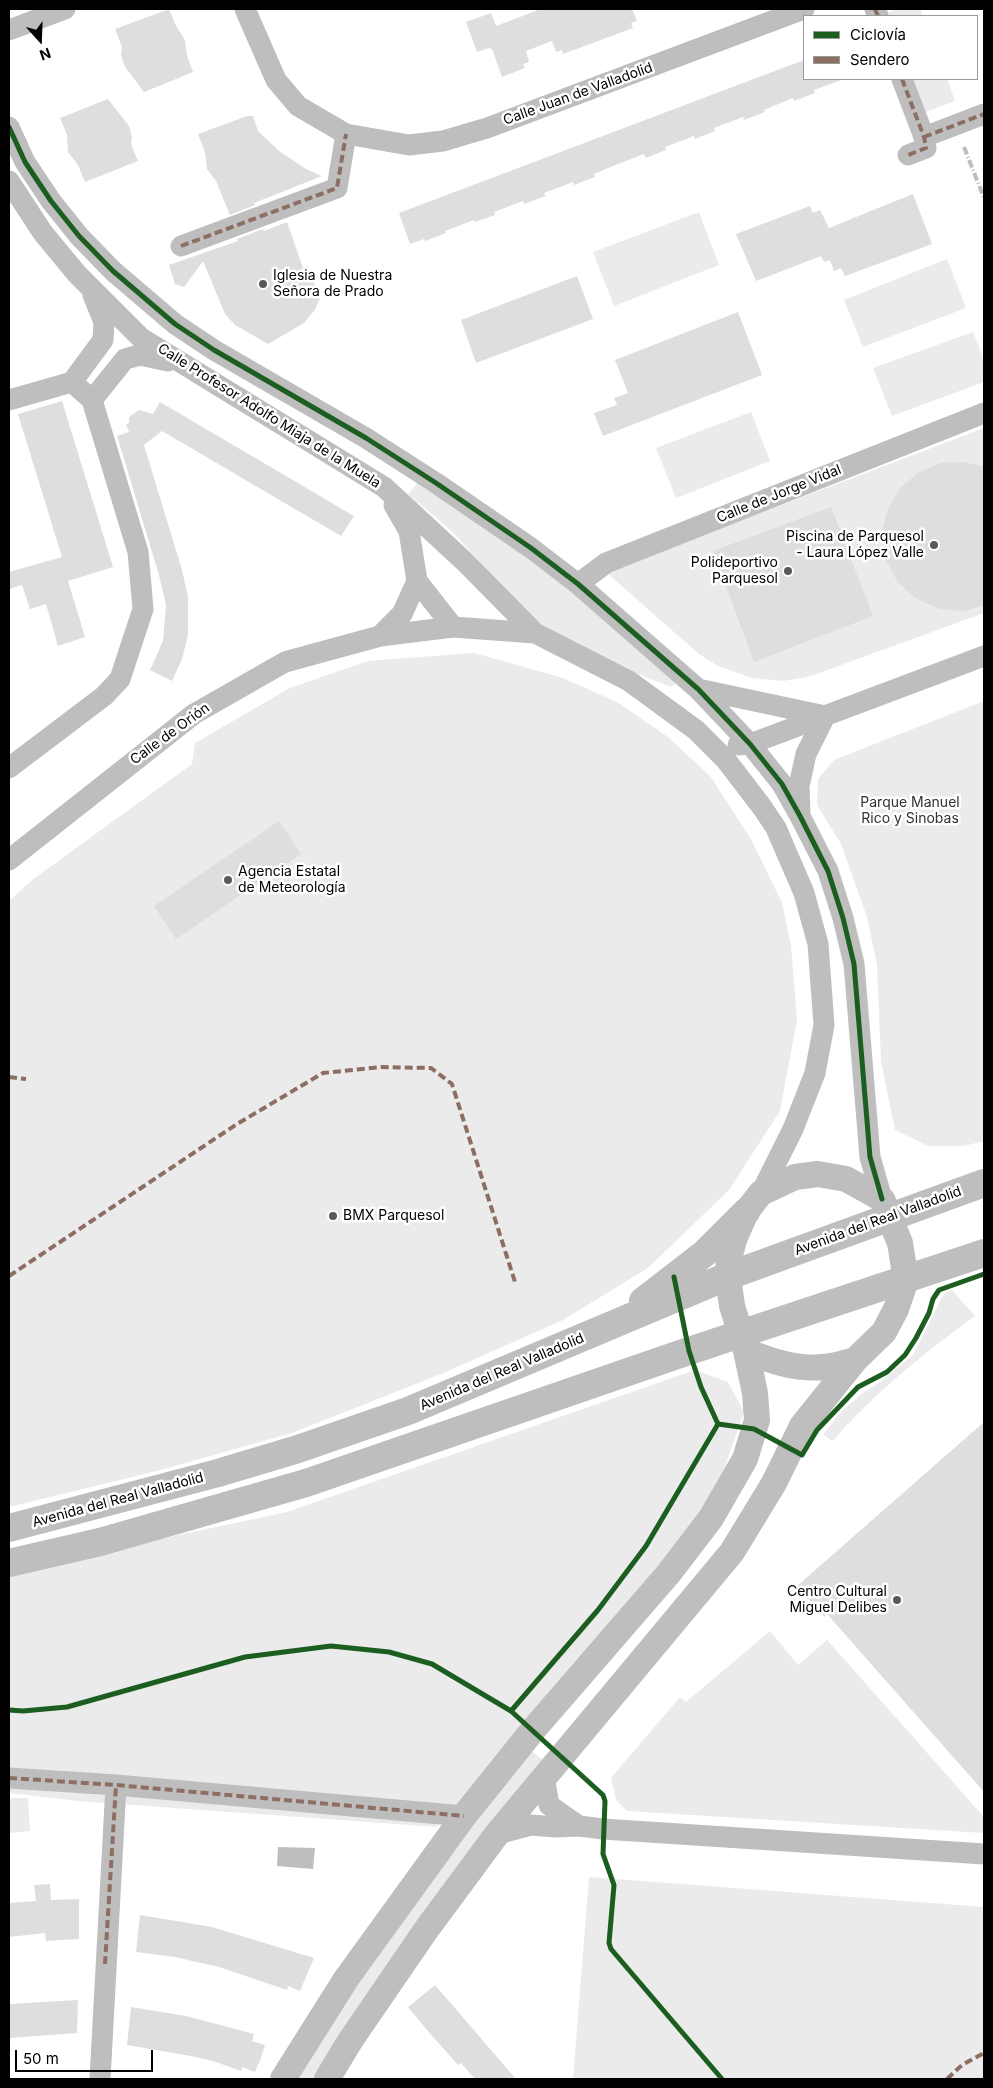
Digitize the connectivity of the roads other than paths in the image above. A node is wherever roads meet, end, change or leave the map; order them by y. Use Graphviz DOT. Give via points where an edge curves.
graph roads {
  1 [pos="65,9"];
  2 [pos="245,9"];
  3 [pos="804,9"];
  4 [pos="9,30"];
  5 [pos="902,80"];
  6 [pos="984,114"];
  7 [pos="9,127"];
  8 [pos="346,134"];
  9 [pos="924,137"];
  10 [pos="908,155"];
  11 [pos="9,182"];
  12 [pos="181,246"];
  13 [pos="89,286"];
  14 [pos="185,365"];
  15 [pos="72,382"];
  16 [pos="9,400"];
  17 [pos="92,400"];
  18 [pos="984,413"];
  19 [pos="384,487"];
  20 [pos="417,581"];
  21 [pos="578,584"];
  22 [pos="454,627"];
  23 [pos="535,633"];
  24 [pos="380,636"];
  25 [pos="984,656"];
  26 [pos="629,681"];
  27 [pos="698,689"];
  28 [pos="825,716"];
  29 [pos="750,744"];
  30 [pos="9,768"];
  31 [pos="748,788"];
  32 [pos="800,816"];
  33 [pos="9,860"];
  34 [pos="984,1183"];
  35 [pos="753,1203"];
  36 [pos="886,1208"];
  37 [pos="984,1252"];
  38 [pos="728,1276"];
  39 [pos="906,1280"];
  40 [pos="608,1328"];
  41 [pos="743,1343"];
  42 [pos="855,1360"];
  43 [pos="9,1528"];
  44 [pos="9,1563"];
  45 [pos="544,1776"];
  46 [pos="9,1778"];
  47 [pos="116,1785"];
  48 [pos="464,1816"];
  49 [pos="579,1826"];
  50 [pos="497,1834"];
  51 [pos="984,1854"];
  52 [pos="91,2079"];
  53 [pos="100,2079"];
  54 [pos="105,2079"];
  55 [pos="283,2079"];
  56 [pos="327,2079"];
  1 -- 4 [label="street"];
  2 -- 8 [label="street, Calle Juan de Valladolid" via="276,80 298,106"];
  3 -- 8 [label="street, Calle Juan de Valladolid" via="564,100 443,141 409,145"];
  5 -- 9 [label="street"];
  6 -- 9 [label="street"];
  7 -- 21 [label="street, Calle Profesor Adolfo Miaja de la Muela" via="25,162 79,236 113,271 175,324 436,483"];
  8 -- 12 [label="street" via="337,188"];
  9 -- 10 [label="street" via="926,148"];
  11 -- 13 [label="street, Calle Profesor Adolfo Miaja de la Muela" via="43,233"];
  13 -- 14 [label="street, Calle Profesor Adolfo Miaja de la Muela" via="141,338"];
  13 -- 15 [label="street" via="104,322 103,340"];
  14 -- 17 [label="street" via="140,355 125,359"];
  14 -- 19 [label="street, Calle Profesor Adolfo Miaja de la Muela"];
  15 -- 16 [label="street"];
  15 -- 17 [label="street"];
  17 -- 30 [label="street" via="138,552 143,609 120,679 104,696"];
  18 -- 21 [label="street, Calle de Jorge Vidal" via="606,563"];
  19 -- 20 [label="street" via="409,531"];
  19 -- 23 [label="street, Calle Profesor Adolfo Miaja de la Muela"];
  20 -- 22 [label="street"];
  20 -- 24 [label="street, Calle de Orión" via="402,614"];
  21 -- 27 [label="street, Calle Profesor Adolfo Miaja de la Muela"];
  22 -- 23 [label="street, Calle de Orión"];
  22 -- 24 [label="street, Calle de Orión"];
  23 -- 26 [label="street, Calle Profesor Adolfo Miaja de la Muela"];
  24 -- 33 [label="street, Calle de Orión" via="285,662 194,714"];
  25 -- 28 [label="street"];
  26 -- 29 [label="street" via="674,697 731,746"];
  26 -- 31 [label="street, Calle Profesor Adolfo Miaja de la Muela" via="696,730"];
  27 -- 28 [label="street"];
  27 -- 29 [label="street, Calle Profesor Adolfo Miaja de la Muela"];
  28 -- 29 [label="street"];
  28 -- 32 [label="street" via="806,754 799,786"];
  29 -- 31 [label="street"];
  29 -- 32 [label="street, Calle Profesor Adolfo Miaja de la Muela" via="782,784"];
  31 -- 35 [label="street, Calle Profesor Adolfo Miaja de la Muela" via="776,828 804,893 818,944 824,1025 815,1073 790,1137"];
  32 -- 36 [label="street, Calle Profesor Adolfo Miaja de la Muela" via="828,871 854,964 870,1157"];
  34 -- 36 [label="highway, Avenida del Real Valladolid"];
  35 -- 36 [label="main road" via="795,1177 818,1174 846,1179"];
  35 -- 38 [label="main road" via="734,1240"];
  35 -- 40 [label="highway" via="705,1253"];
  36 -- 38 [label="highway, Avenida del Real Valladolid"];
  36 -- 39 [label="main road" via="900,1244"];
  37 -- 39 [label="highway"];
  38 -- 40 [label="highway, Avenida del Real Valladolid"];
  38 -- 41 [label="main road" via="732,1306"];
  39 -- 41 [label="highway"];
  39 -- 42 [label="main road" via="884,1332"];
  40 -- 43 [label="highway, Avenida del Real Valladolid" via="408,1411 298,1449"];
  41 -- 42 [label="main road" via="776,1362 797,1366 823,1367"];
  41 -- 44 [label="highway" via="306,1483 100,1542"];
  41 -- 48 [label="main road" via="755,1393 757,1420 745,1459 711,1518 669,1573 541,1720"];
  42 -- 45 [label="main road" via="802,1426 774,1483 732,1552"];
  45 -- 49 [label="street" via="549,1805"];
  45 -- 50 [label="main road"];
  46 -- 47 [label="street"];
  47 -- 48 [label="street"];
  47 -- 53 [label="street"];
  48 -- 55 [label="main road" via="346,1979"];
  49 -- 50 [label="street" via="531,1825"];
  49 -- 51 [label="street"];
  50 -- 56 [label="main road" via="426,1930"];
  52 -- 53 [label="street"];
  53 -- 54 [label="street"];
}
